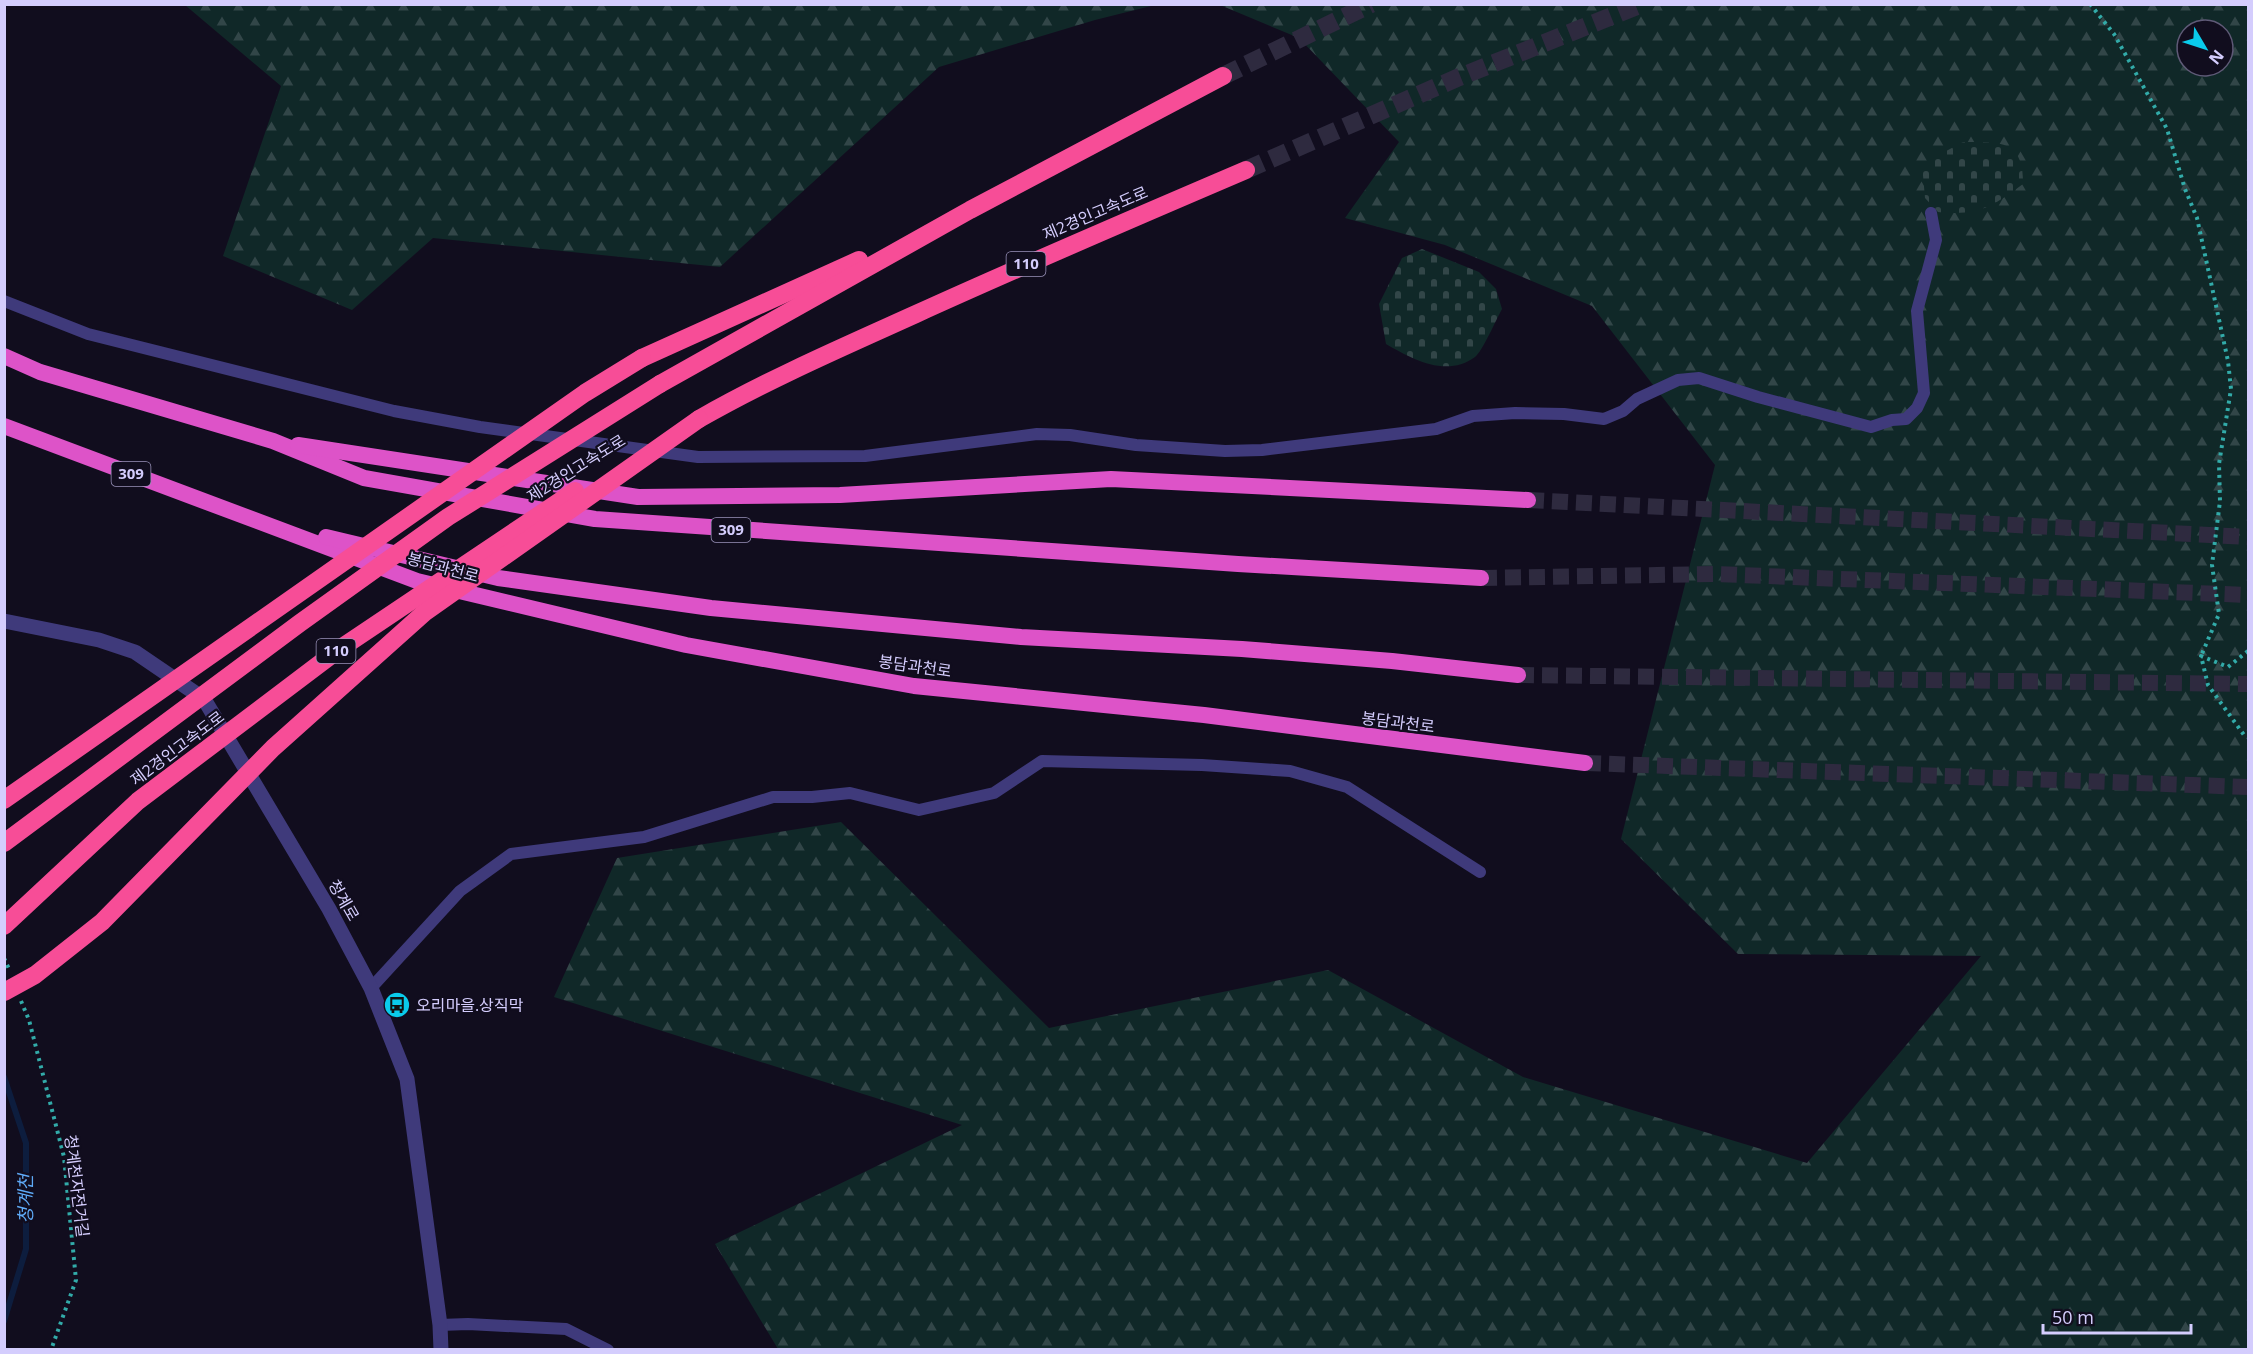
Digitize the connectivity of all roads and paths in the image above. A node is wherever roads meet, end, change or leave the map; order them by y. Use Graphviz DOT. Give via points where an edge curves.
graph roads {
  1 [pos="2090,4"];
  2 [pos="1223,76"];
  3 [pos="1246,170"];
  4 [pos="970,210"];
  5 [pos="1931,213"];
  6 [pos="4,301"];
  7 [pos="4,356"];
  8 [pos="699,419"];
  9 [pos="4,426"];
  10 [pos="273,441"];
  11 [pos="1528,500"];
  12 [pos="258,520"];
  13 [pos="1481,578"];
  14 [pos="4,621"];
  15 [pos="2248,651"];
  16 [pos="2201,656"];
  17 [pos="1518,675"];
  18 [pos="2248,737"];
  19 [pos="1585,763"];
  20 [pos="4,800"];
  21 [pos="4,843"];
  22 [pos="1480,872"];
  23 [pos="4,926"];
  24 [pos="4,958"];
  25 [pos="9,970"];
  26 [pos="371,988"];
  27 [pos="13,996"];
  28 [pos="440,1326"];
  29 [pos="51,1350"];
  30 [pos="441,1350"];
  31 [pos="608,1350"];
  1 -- 16 [label="path" via="2114,34 2167,129 2197,218 2228,361 2231,389 2219,464 2220,501 2212,565 2219,614"];
  2 -- 4 [label="highway, 제2경인고속도로 / 110"];
  3 -- 8 [label="highway, 제2경인고속도로 / 110" via="807,363"];
  4 -- 20 [label="highway, bridge" via="642,358 585,393"];
  4 -- 21 [label="highway, 제2경인고속도로 / 110, bridge" via="660,384 448,517"];
  5 -- 6 [label="lane" via="1936,240 1917,310 1924,393 1917,408 1906,418 1871,428 1699,378 1678,380 1604,419 1564,414 1473,416 1436,429 1262,450 1136,445 1037,434 865,456 698,457 394,411 88,334"];
  7 -- 10 [label="highway, 309" via="40,372"];
  8 -- 23 [label="highway, 제2경인고속도로 / 110, bridge" via="610,468 338,650 138,801"];
  8 -- 27 [label="highway, bridge" via="424,613 273,748 102,922"];
  9 -- 12 [label="highway, 봉담과천로 / 309"];
  10 -- 11 [label="highway" via="638,497 840,495 1111,479"];
  10 -- 13 [label="highway, 309" via="363,478 595,519"];
  12 -- 17 [label="highway, 봉담과천로 / 309" via="498,578 711,608 1021,637 1392,661"];
  12 -- 19 [label="highway, 봉담과천로" via="417,581 686,645 914,686 1204,715"];
  14 -- 26 [label="street, 청계로" via="99,640 135,652 204,699 329,909"];
  15 -- 16 [label="path" via="2228,667"];
  16 -- 18 [label="path" via="2208,685"];
  22 -- 26 [label="lane" via="1347,787 1290,771 1042,761 994,793 919,810 850,793 772,797 644,837 511,854 460,891"];
  24 -- 25 [label="path"];
  26 -- 28 [label="street, 청계로" via="407,1079"];
  27 -- 29 [label="path, 청계천자전거길" via="32,1031 64,1157 76,1280"];
  28 -- 30 [label="street, 청계로"];
  28 -- 31 [label="lane" via="566,1329"];
}
